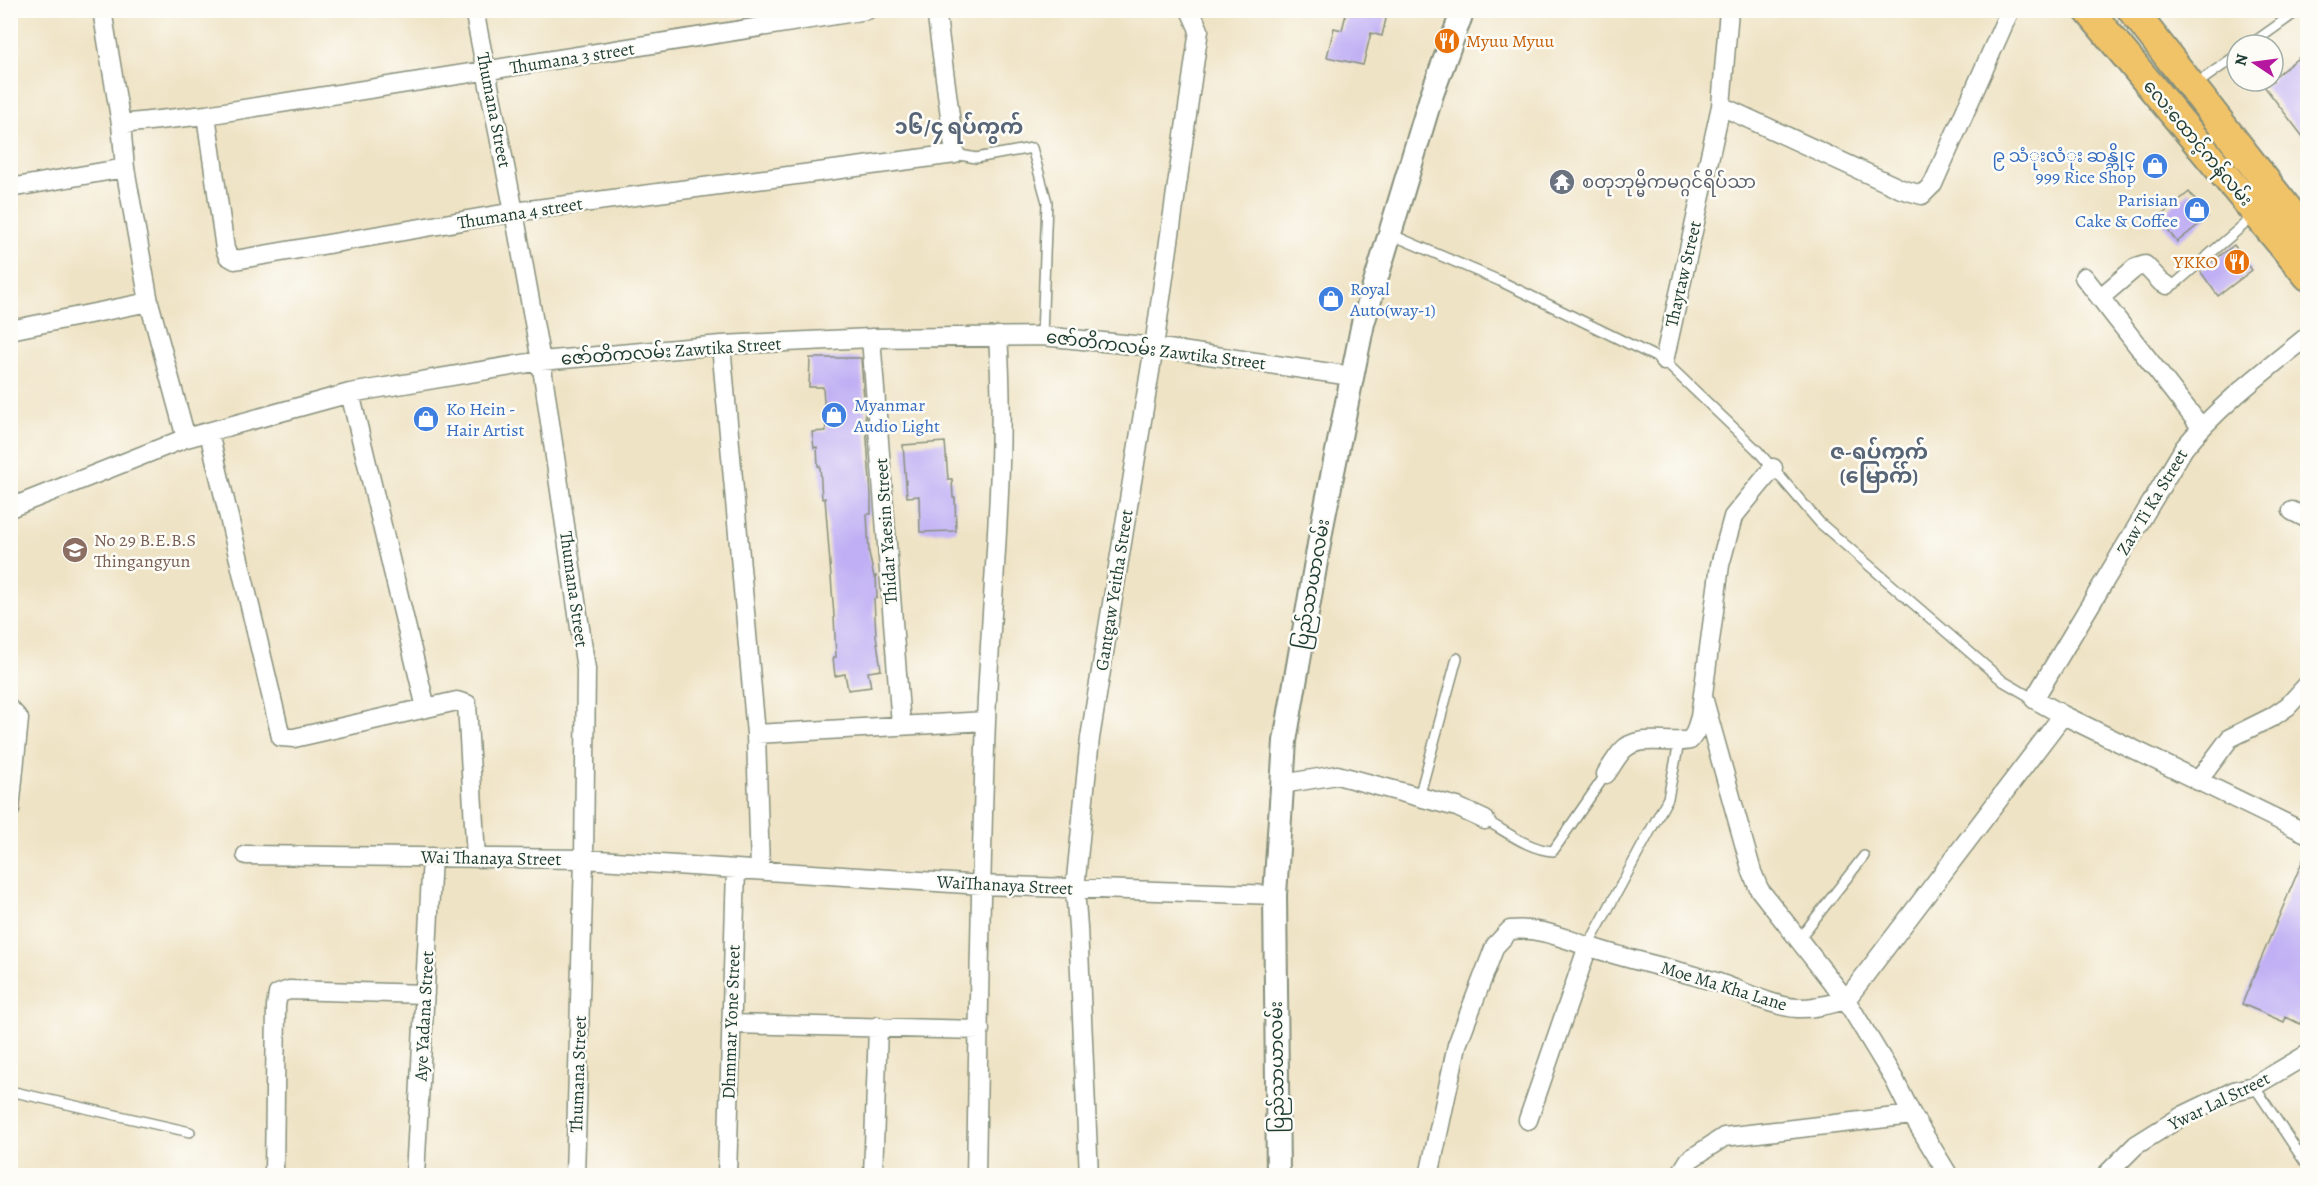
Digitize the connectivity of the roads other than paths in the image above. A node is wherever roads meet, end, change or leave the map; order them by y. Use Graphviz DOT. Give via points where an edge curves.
graph roads {
  1 [pos="102,10"];
  2 [pos="474,10"];
  3 [pos="867,10"];
  4 [pos="936,10"];
  5 [pos="1190,10"];
  6 [pos="1463,10"];
  7 [pos="1729,10"];
  8 [pos="2010,10"];
  9 [pos="2088,10"];
  10 [pos="2132,10"];
  11 [pos="2298,10"];
  12 [pos="2266,33"];
  13 [pos="2225,63"];
  14 [pos="487,72"];
  15 [pos="2192,87"];
  16 [pos="1721,106"];
  17 [pos="206,115"];
  18 [pos="121,124"];
  19 [pos="955,154"];
  20 [pos="125,168"];
  21 [pos="10,188"];
  22 [pos="2266,205"];
  23 [pos="514,212"];
  24 [pos="1390,234"];
  25 [pos="2307,235"];
  26 [pos="2307,276"];
  27 [pos="2084,277"];
  28 [pos="2167,285"];
  29 [pos="2101,297"];
  30 [pos="149,302"];
  31 [pos="10,330"];
  32 [pos="998,336"];
  33 [pos="1042,336"];
  34 [pos="2307,336"];
  35 [pos="871,338"];
  36 [pos="721,345"];
  37 [pos="1154,348"];
  38 [pos="541,361"];
  39 [pos="1664,361"];
  40 [pos="1351,376"];
  41 [pos="350,393"];
  42 [pos="2201,428"];
  43 [pos="209,433"];
  44 [pos="186,438"];
  45 [pos="1773,468"];
  46 [pos="10,508"];
  47 [pos="1457,658"];
  48 [pos="2307,684"];
  49 [pos="1703,697"];
  50 [pos="2034,699"];
  51 [pos="426,708"];
  52 [pos="10,709"];
  53 [pos="2063,715"];
  54 [pos="986,721"];
  55 [pos="902,725"];
  56 [pos="756,734"];
  57 [pos="1679,742"];
  58 [pos="1606,774"];
  59 [pos="2198,781"];
  60 [pos="1282,784"];
  61 [pos="1419,797"];
  62 [pos="10,810"];
  63 [pos="1485,820"];
  64 [pos="2307,834"];
  65 [pos="246,855"];
  66 [pos="1864,856"];
  67 [pos="432,857"];
  68 [pos="476,858"];
  69 [pos="584,859"];
  70 [pos="736,869"];
  71 [pos="760,870"];
  72 [pos="982,885"];
  73 [pos="1075,889"];
  74 [pos="1275,895"];
  75 [pos="1798,939"];
  76 [pos="1588,946"];
  77 [pos="425,994"];
  78 [pos="1846,1000"];
  79 [pos="730,1024"];
  80 [pos="878,1026"];
  81 [pos="980,1030"];
  82 [pos="2307,1054"];
  83 [pos="2254,1086"];
  84 [pos="10,1091"];
  85 [pos="1912,1116"];
  86 [pos="1528,1120"];
  87 [pos="190,1132"];
  88 [pos="2307,1167"];
  89 [pos="274,1176"];
  90 [pos="415,1176"];
  91 [pos="575,1176"];
  92 [pos="727,1176"];
  93 [pos="873,1176"];
  94 [pos="976,1176"];
  95 [pos="1089,1176"];
  96 [pos="1278,1176"];
  97 [pos="1429,1176"];
  98 [pos="1679,1176"];
  99 [pos="1949,1176"];
  100 [pos="2105,1176"];
  1 -- 18 [label="street"];
  2 -- 14 [label="street, Thumana Street"];
  3 -- 14 [label="street, Thumana 3 street"];
  4 -- 19 [label="street"];
  5 -- 37 [label="street, Gantgaw Yeitha Street" via="1199,30"];
  6 -- 24 [label="street, ပြည်သာယာလမ်း" via="1432,94"];
  7 -- 16 [label="street, Thaytaw Street"];
  8 -- 16 [label="street" via="1933,184 1922,195 1901,189"];
  9 -- 22 [label="main road, လေးထောင့်ကန်လမ်း"];
  10 -- 15 [label="main road, လေးထောင့်ကန်လမ်း"];
  11 -- 12 [label="lane"];
  13 -- 15 [label="lane"];
  14 -- 17 [label="street, Thumana 3 street"];
  14 -- 23 [label="street, Thumana Street"];
  15 -- 22 [label="main road, လေးထောင့်ကန်လမ်း"];
  16 -- 39 [label="street, Thaytaw Street"];
  17 -- 18 [label="street, Thumana 3 street"];
  17 -- 23 [label="street, Thumana 4 street" via="225,249 235,260"];
  18 -- 20 [label="street"];
  19 -- 23 [label="street, Thumana 4 street"];
  19 -- 33 [label="lane" via="976,158 1032,148 1047,201"];
  20 -- 21 [label="street"];
  20 -- 30 [label="street"];
  22 -- 25 [label="main road, လေးထောင့်ကန်လမ်း"];
  22 -- 26 [label="main road, လေးထောင့်ကန်လမ်း"];
  22 -- 28 [label="lane" via="2175,284"];
  23 -- 38 [label="street, Thumana Street"];
  24 -- 39 [label="lane" via="1500,281"];
  24 -- 40 [label="street, ပြည်သာယာလမ်း"];
  27 -- 29 [label="street"];
  28 -- 29 [label="street" via="2145,265 2135,268"];
  29 -- 42 [label="street"];
  30 -- 31 [label="street"];
  30 -- 44 [label="street"];
  32 -- 33 [label="street, ဇော်တိကလမ်း Zawtika Street"];
  32 -- 35 [label="street, ဇော်တိကလမ်း Zawtika Street"];
  32 -- 54 [label="street" via="1000,474"];
  33 -- 37 [label="street, ဇော်တိကလမ်း Zawtika Street"];
  34 -- 42 [label="street, Zaw Ti Ka Street"];
  35 -- 36 [label="street, ဇော်တိကလမ်း Zawtika Street"];
  35 -- 55 [label="street, Thidar Yaesin Street"];
  36 -- 38 [label="street, ဇော်တိကလမ်း Zawtika Street"];
  36 -- 56 [label="street"];
  37 -- 40 [label="street, ဇော်တိကလမ်း Zawtika Street"];
  37 -- 73 [label="street, Gantgaw Yeitha Street" via="1090,738"];
  38 -- 41 [label="street, ဇော်တိကလမ်း Zawtika Street"];
  38 -- 69 [label="street, Thumana Street" via="586,669"];
  39 -- 45 [label="lane"];
  40 -- 60 [label="street, ပြည်သာယာလမ်း" via="1285,741"];
  41 -- 43 [label="street, ဇော်တိကလမ်း Zawtika Street"];
  41 -- 51 [label="street"];
  42 -- 50 [label="street, Zaw Ti Ka Street" via="2184,448"];
  43 -- 44 [label="street, ဇော်တိကလမ်း Zawtika Street"];
  43 -- 51 [label="street" via="281,737 294,738"];
  44 -- 46 [label="street, ဇော်တိကလမ်း Zawtika Street"];
  45 -- 49 [label="street" via="1733,517 1720,565"];
  45 -- 50 [label="lane" via="1820,524 2003,681"];
  47 -- 61 [label="lane"];
  48 -- 59 [label="street" via="2288,706 2230,738"];
  49 -- 57 [label="street" via="1695,733 1690,740"];
  49 -- 75 [label="street" via="1752,872 1759,889"];
  50 -- 53 [label="street"];
  51 -- 68 [label="street" via="467,704"];
  52 -- 62 [label="street" via="19,719"];
  53 -- 59 [label="street"];
  53 -- 78 [label="street"];
  54 -- 55 [label="street"];
  54 -- 72 [label="street"];
  55 -- 56 [label="street"];
  56 -- 71 [label="street"];
  57 -- 58 [label="street" via="1630,744"];
  57 -- 76 [label="lane" via="1668,798"];
  58 -- 63 [label="lane" via="1553,851 1533,846"];
  59 -- 64 [label="street"];
  60 -- 61 [label="street" via="1337,775"];
  60 -- 74 [label="street, ပြည်သာယာလမ်း"];
  61 -- 63 [label="street" via="1457,807"];
  65 -- 67 [label="street, Wai Thanaya Street"];
  66 -- 75 [label="lane"];
  67 -- 68 [label="street, Wai Thanaya Street"];
  67 -- 77 [label="street, Aye Yadana Street"];
  68 -- 69 [label="street, Wai Thanaya Street"];
  69 -- 70 [label="street, Wai Thanaya Street"];
  69 -- 91 [label="street, Thumana Street"];
  70 -- 71 [label="street, WaiThanaya Street"];
  70 -- 79 [label="street, Dhmmar Yone Street"];
  71 -- 72 [label="street, WaiThanaya Street"];
  72 -- 73 [label="street, WaiThanaya Street"];
  72 -- 81 [label="street"];
  73 -- 74 [label="street, WaiThanaya Street"];
  73 -- 95 [label="street, Gantgaw Yeitha Street"];
  74 -- 96 [label="street, ပြည်သာယာလမ်း"];
  75 -- 78 [label="street"];
  76 -- 78 [label="street, Moe Ma Kha Lane" via="1795,1008"];
  76 -- 86 [label="street"];
  76 -- 97 [label="street, Moe Ma Kha Lane" via="1529,928 1510,930 1495,946 1457,1045"];
  77 -- 89 [label="street" via="289,990 278,994"];
  77 -- 90 [label="street, Aye Yadana Street"];
  78 -- 85 [label="street"];
  79 -- 80 [label="street"];
  79 -- 92 [label="street, Dhmmar Yone Street"];
  80 -- 81 [label="street"];
  80 -- 93 [label="street"];
  81 -- 94 [label="street"];
  82 -- 83 [label="street, Ywar Lal Street"];
  83 -- 88 [label="lane"];
  83 -- 100 [label="street, Ywar Lal Street" via="2234,1091 2184,1115 2136,1145"];
  84 -- 87 [label="lane"];
  85 -- 98 [label="street" via="1724,1137 1689,1160"];
  85 -- 99 [label="street"];
}
